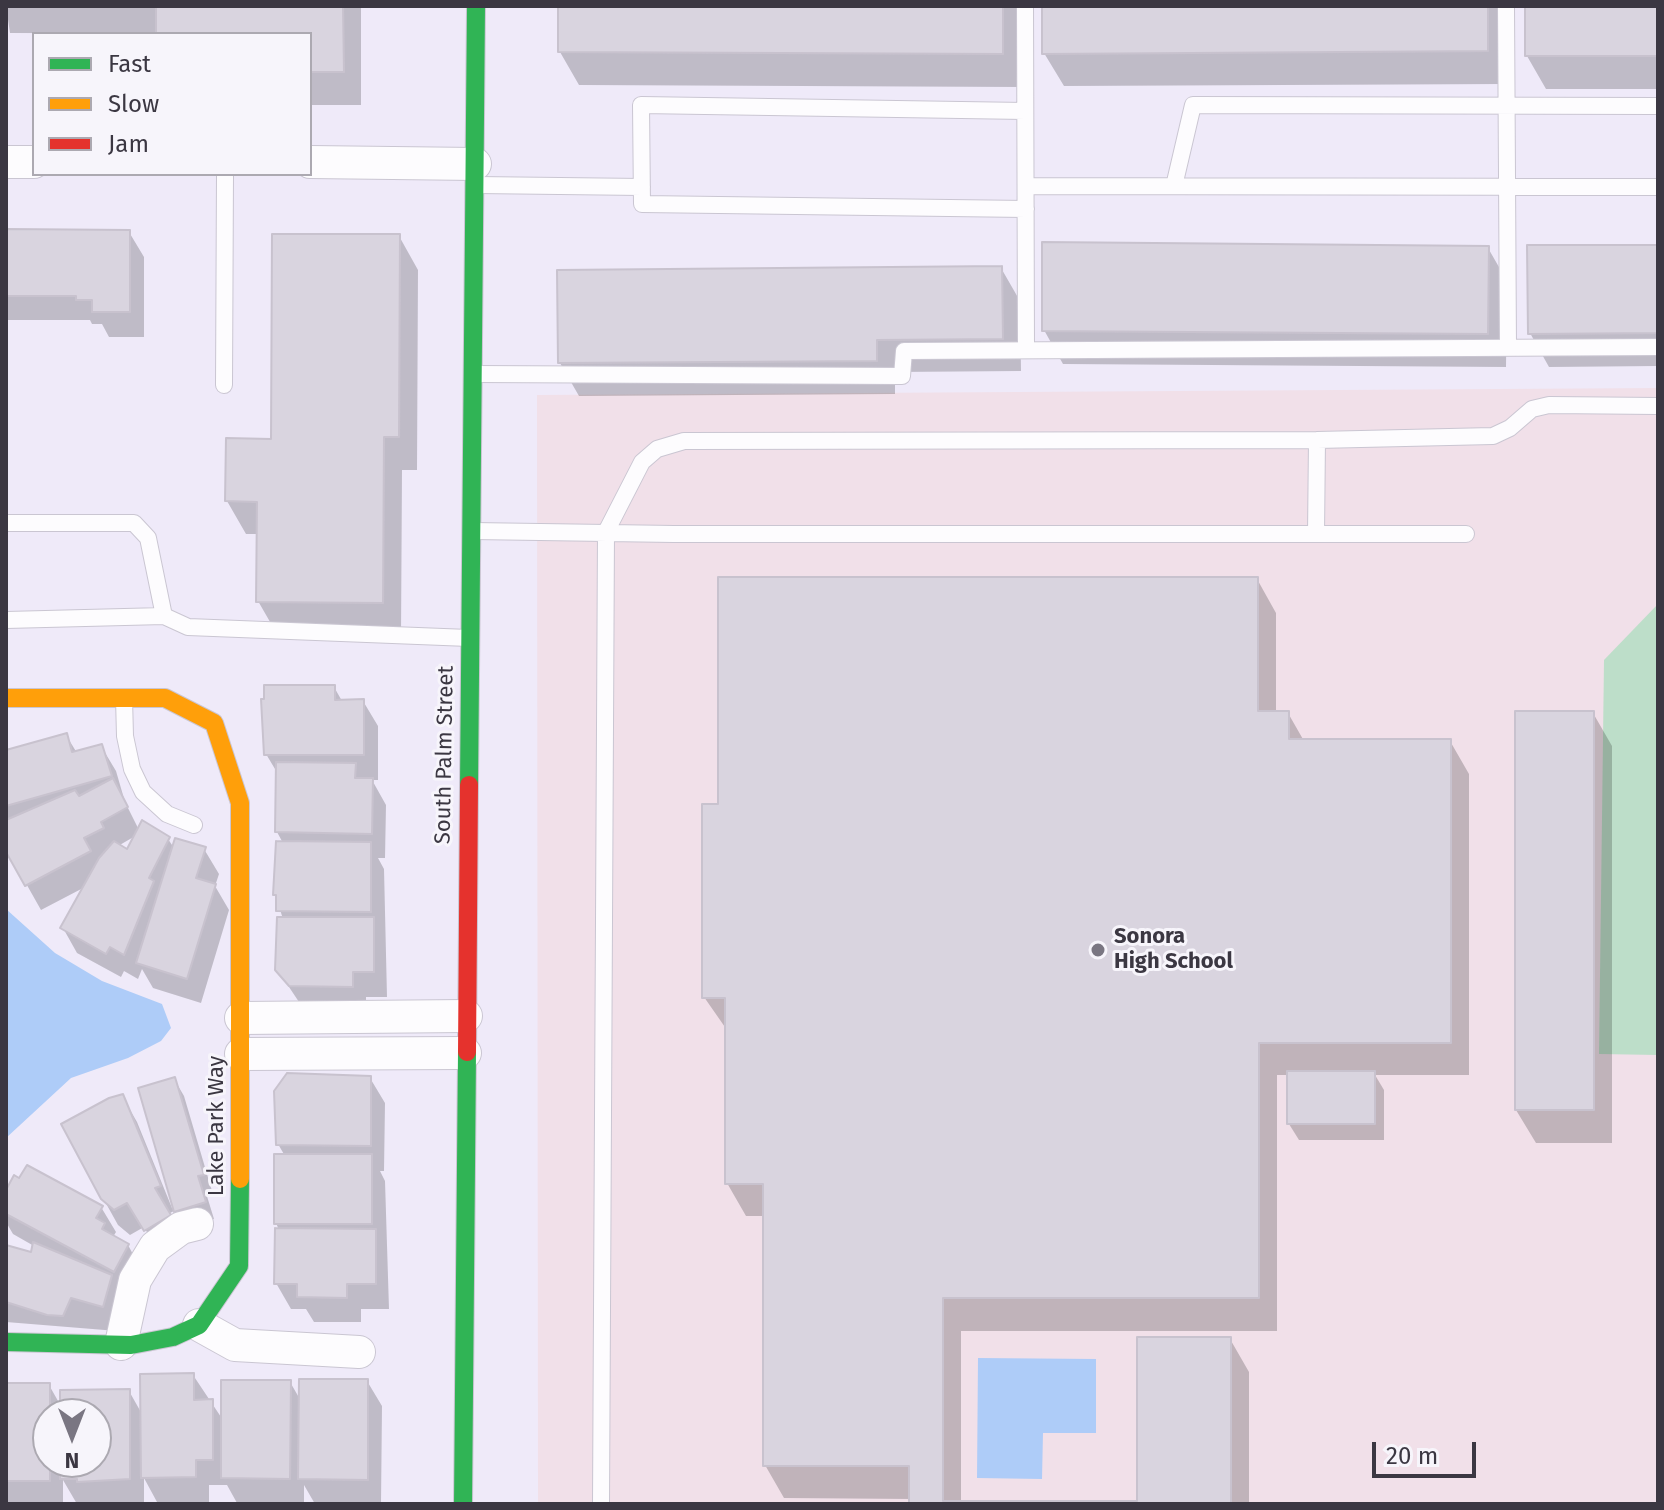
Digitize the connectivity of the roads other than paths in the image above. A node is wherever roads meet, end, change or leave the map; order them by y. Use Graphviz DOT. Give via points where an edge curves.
graph roads {
  1 [pos="476,6"];
  2 [pos="1025,6"];
  3 [pos="1506,6"];
  4 [pos="1506,105"];
  5 [pos="1658,106"];
  6 [pos="1025,111"];
  7 [pos="6,162"];
  8 [pos="32,162"];
  9 [pos="312,162"];
  10 [pos="475,174"];
  11 [pos="225,176"];
  12 [pos="1026,186"];
  13 [pos="1174,186"];
  14 [pos="1507,186"];
  15 [pos="642,187"];
  16 [pos="1658,187"];
  17 [pos="1026,209"];
  18 [pos="1658,347"];
  19 [pos="1508,348"];
  20 [pos="1026,350"];
  21 [pos="473,374"];
  22 [pos="224,385"];
  23 [pos="1658,406"];
  24 [pos="1317,440"];
  25 [pos="6,523"];
  26 [pos="472,531"];
  27 [pos="606,532"];
  28 [pos="1316,534"];
  29 [pos="1466,534"];
  30 [pos="164,616"];
  31 [pos="6,620"];
  32 [pos="470,638"];
  33 [pos="6,698"];
  34 [pos="124,698"];
  35 [pos="194,825"];
  36 [pos="466,1016"];
  37 [pos="241,1018"];
  38 [pos="465,1053"];
  39 [pos="241,1054"];
  40 [pos="197,1224"];
  41 [pos="199,1325"];
  42 [pos="6,1342"];
  43 [pos="121,1344"];
  44 [pos="359,1352"];
  45 [pos="463,1504"];
  46 [pos="601,1504"];
  1 -- 10 [label="street, South Palm Street"];
  2 -- 6 [label="lane"];
  3 -- 4 [label="lane"];
  4 -- 5 [label="lane"];
  4 -- 13 [label="lane" via="1193,105"];
  4 -- 14 [label="lane"];
  6 -- 12 [label="lane"];
  6 -- 15 [label="lane" via="641,105"];
  7 -- 8 [label="street"];
  9 -- 10 [label="street"];
  10 -- 15 [label="lane"];
  10 -- 21 [label="street, South Palm Street"];
  11 -- 22 [label="lane"];
  12 -- 13 [label="lane"];
  12 -- 17 [label="lane"];
  13 -- 14 [label="lane"];
  14 -- 16 [label="lane"];
  14 -- 19 [label="lane"];
  15 -- 17 [label="lane" via="642,204"];
  17 -- 20 [label="lane"];
  18 -- 19 [label="lane"];
  19 -- 20 [label="lane"];
  20 -- 21 [label="lane" via="904,351 902,376"];
  21 -- 26 [label="street, South Palm Street"];
  23 -- 24 [label="lane" via="1549,405 1532,409 1493,436"];
  24 -- 27 [label="lane" via="684,441 657,449 642,462"];
  24 -- 28 [label="lane"];
  25 -- 30 [label="lane" via="134,523 148,538"];
  26 -- 27 [label="lane"];
  26 -- 32 [label="street, South Palm Street"];
  27 -- 28 [label="lane"];
  27 -- 46 [label="lane"];
  28 -- 29 [label="lane"];
  30 -- 31 [label="lane"];
  30 -- 32 [label="lane" via="188,627"];
  32 -- 36 [label="street, South Palm Street"];
  33 -- 34 [label="street"];
  34 -- 35 [label="lane" via="125,736 143,792 167,814"];
  34 -- 37 [label="street, Lake Park Way" via="165,698 214,723 240,803"];
  36 -- 37 [label="street"];
  36 -- 38 [label="street, South Palm Street"];
  37 -- 39 [label="street, Lake Park Way"];
  38 -- 39 [label="street"];
  38 -- 45 [label="street, South Palm Street"];
  39 -- 41 [label="street, Lake Park Way" via="239,1266"];
  40 -- 43 [label="street" via="181,1228 155,1247 135,1280"];
  41 -- 43 [label="street" via="173,1337"];
  41 -- 44 [label="street" via="235,1345"];
  42 -- 43 [label="street"];
}
